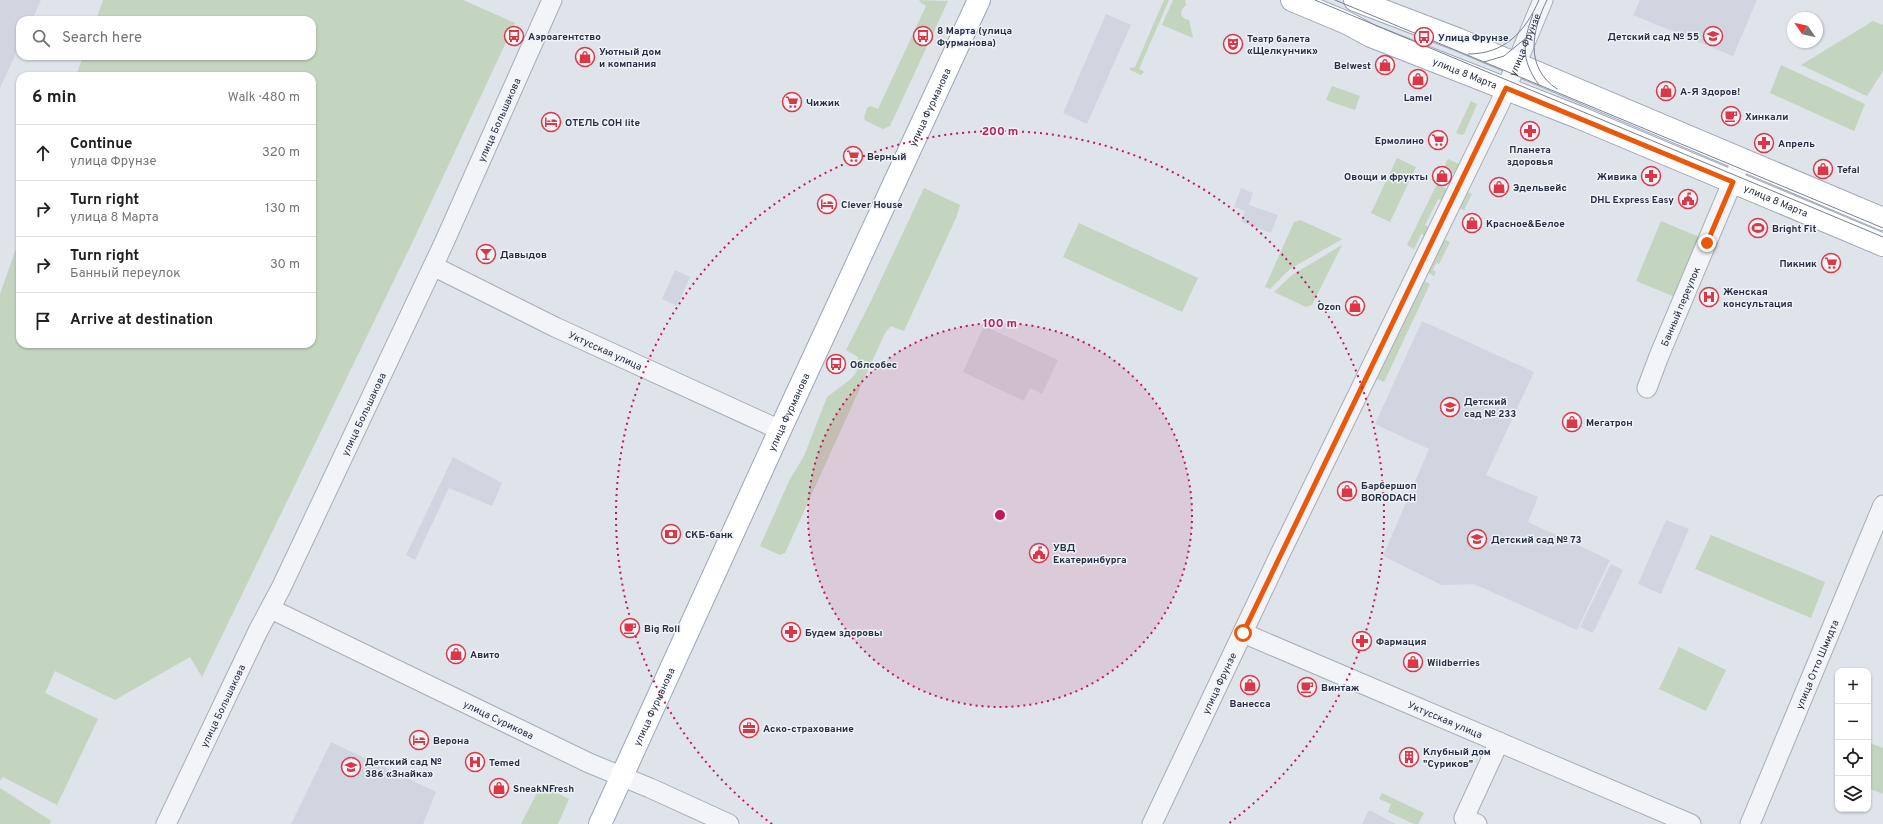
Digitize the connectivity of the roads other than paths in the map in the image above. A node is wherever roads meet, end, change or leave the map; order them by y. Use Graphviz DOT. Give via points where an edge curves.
graph roads {
  1 [pos="552,0"];
  2 [pos="979,0"];
  3 [pos="1292,0"];
  4 [pos="1355,0"];
  5 [pos="1543,0"];
  6 [pos="1516,64"];
  7 [pos="1506,88"];
  8 [pos="1742,159"];
  9 [pos="1733,182"];
  10 [pos="1883,219"];
  11 [pos="1883,245"];
  12 [pos="433,266"];
  13 [pos="1647,388"];
  14 [pos="780,430"];
  15 [pos="1883,505"];
  16 [pos="271,609"];
  17 [pos="1243,633"];
  18 [pos="1499,742"];
  19 [pos="622,776"];
  20 [pos="166,824"];
  21 [pos="600,824"];
  22 [pos="729,824"];
  23 [pos="1152,824"];
  24 [pos="1477,824"];
  25 [pos="1692,824"];
  26 [pos="1750,824"];
  1 -- 12 [label="street, улица Большакова"];
  2 -- 14 [label="main road, улица Фурманова"];
  3 -- 7 [label="main road, улица 8 Марта" via="1371,36"];
  4 -- 6 [label="main road"];
  5 -- 6 [label="street, улица Фрунзе"];
  6 -- 7 [label="street, улица Фрунзе"];
  6 -- 8 [label="main road"];
  7 -- 9 [label="main road, улица 8 Марта"];
  7 -- 17 [label="street, улица Фрунзе"];
  8 -- 9 [label="street, Банный переулок"];
  8 -- 10 [label="main road"];
  9 -- 11 [label="main road, улица 8 Марта"];
  9 -- 13 [label="street, Банный переулок"];
  12 -- 14 [label="street, Уктусская улица" via="555,326"];
  12 -- 16 [label="street, улица Большакова"];
  14 -- 19 [label="main road, улица Фурманова"];
  15 -- 26 [label="street, улица Отто Шмидта"];
  16 -- 19 [label="street, улица Сурикова" via="589,763"];
  16 -- 20 [label="street, улица Большакова" via="258,631"];
  17 -- 18 [label="street, Уктусская улица"];
  17 -- 23 [label="street, улица Фрунзе"];
  18 -- 24 [label="street" via="1464,818"];
  18 -- 25 [label="street, Уктусская улица"];
  19 -- 21 [label="main road, улица Фурманова"];
  19 -- 22 [label="street, улица Сурикова"];
}
